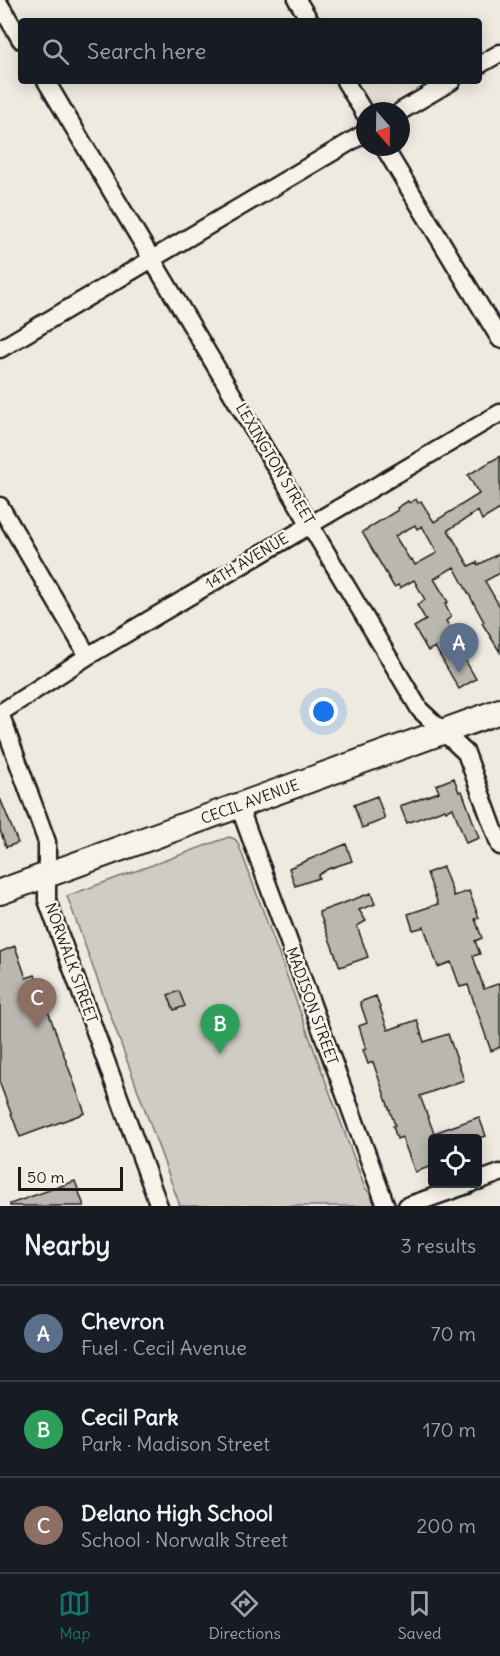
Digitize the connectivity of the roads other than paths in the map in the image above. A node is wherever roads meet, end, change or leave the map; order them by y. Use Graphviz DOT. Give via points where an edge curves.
graph roads {
  1 [pos="297,0"];
  2 [pos="0,5"];
  3 [pos="308,18"];
  4 [pos="18,35"];
  5 [pos="500,52"];
  6 [pos="482,63"];
  7 [pos="48,84"];
  8 [pos="347,84"];
  9 [pos="447,84"];
  10 [pos="358,102"];
  11 [pos="410,106"];
  12 [pos="356,138"];
  13 [pos="389,156"];
  14 [pos="153,259"];
  15 [pos="500,339"];
  16 [pos="0,349"];
  17 [pos="500,413"];
  18 [pos="0,506"];
  19 [pos="310,523"];
  20 [pos="88,656"];
  21 [pos="500,711"];
  22 [pos="444,732"];
  23 [pos="239,806"];
  24 [pos="500,846"];
  25 [pos="48,875"];
  26 [pos="0,892"];
  27 [pos="500,1173"];
  28 [pos="482,1179"];
  29 [pos="459,1188"];
  30 [pos="159,1206"];
  31 [pos="386,1206"];
  32 [pos="407,1206"];
  1 -- 3 [label="street"];
  2 -- 4 [label="street"];
  5 -- 6 [label="street"];
  7 -- 14 [label="street, LEXINGTON STREET"];
  8 -- 10 [label="street"];
  9 -- 11 [label="street"];
  12 -- 14 [label="street"];
  13 -- 15 [label="street"];
  14 -- 16 [label="street"];
  14 -- 19 [label="street, LEXINGTON STREET"];
  17 -- 19 [label="street, 14TH AVENUE"];
  18 -- 20 [label="street"];
  19 -- 20 [label="street, 14TH AVENUE"];
  19 -- 22 [label="street, LEXINGTON STREET" via="420,710"];
  20 -- 25 [label="street, NORWALK STREET" via="0,713 47,842"];
  21 -- 22 [label="main road, CECIL AVENUE"];
  22 -- 23 [label="main road, CECIL AVENUE"];
  22 -- 24 [label="street, LEXINGTON STREET" via="466,753"];
  23 -- 25 [label="main road, CECIL AVENUE"];
  23 -- 31 [label="street, MADISON STREET"];
  25 -- 26 [label="main road, CECIL AVENUE"];
  25 -- 30 [label="street, NORWALK STREET" via="47,900"];
  27 -- 28 [label="street"];
  29 -- 32 [label="street"];
}
